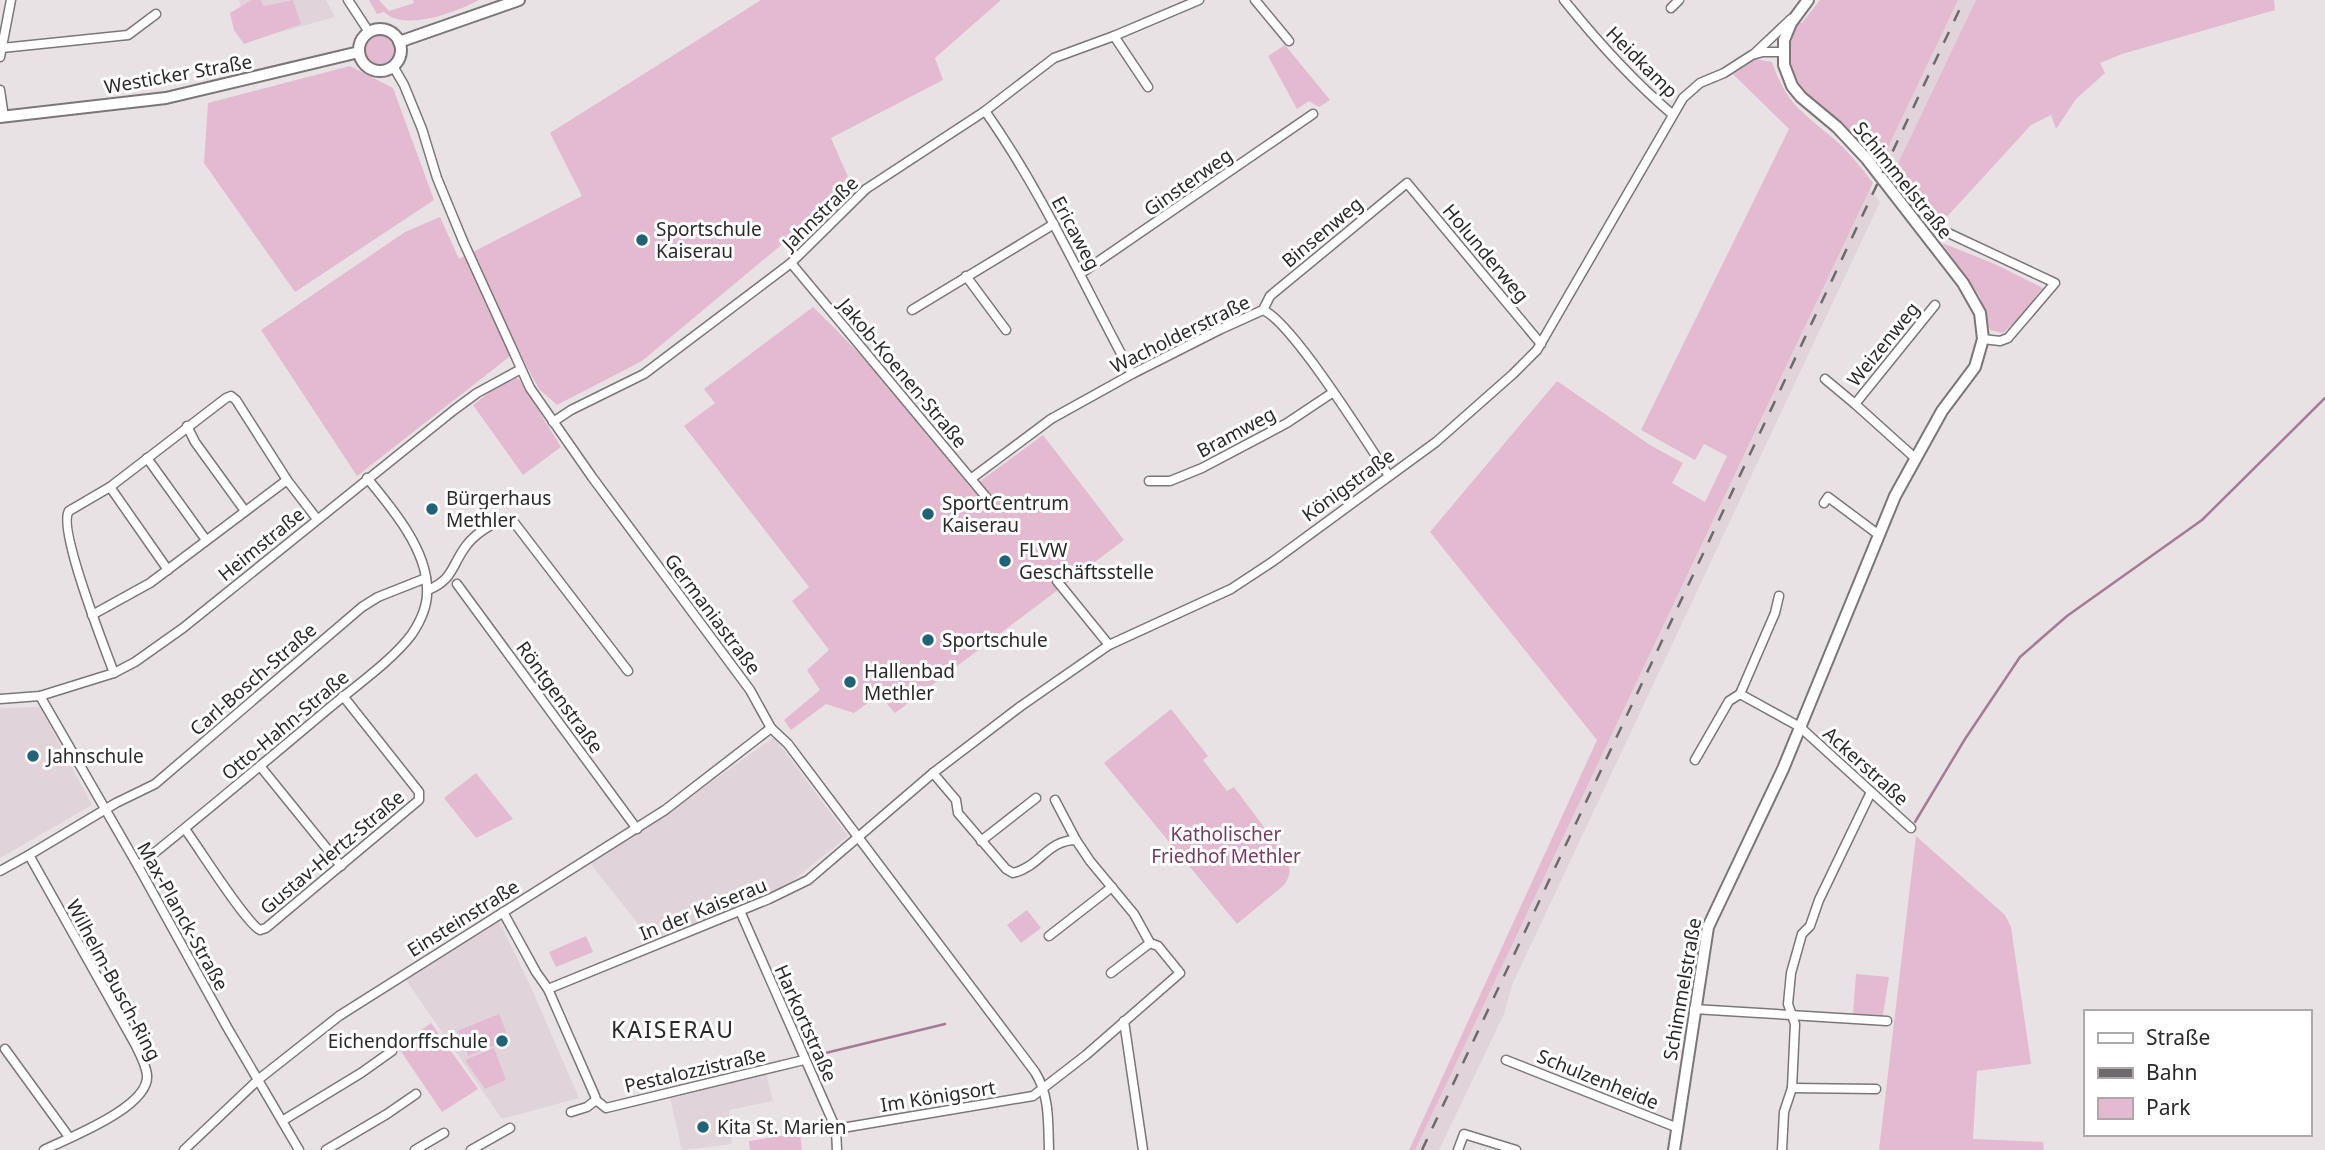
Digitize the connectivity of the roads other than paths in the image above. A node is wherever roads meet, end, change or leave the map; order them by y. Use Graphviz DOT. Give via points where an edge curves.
graph roads {
  1 [pos="11,0"];
  2 [pos="348,0"];
  3 [pos="519,0"];
  4 [pos="1199,0"];
  5 [pos="1255,0"];
  6 [pos="1564,0"];
  7 [pos="1679,0"];
  8 [pos="1808,0"];
  9 [pos="1671,8"];
  10 [pos="156,14"];
  11 [pos="1796,15"];
  12 [pos="369,32"];
  13 [pos="1114,36"];
  14 [pos="398,41"];
  15 [pos="1289,41"];
  16 [pos="359,52"];
  17 [pos="1783,52"];
  18 [pos="1,53"];
  19 [pos="1752,55"];
  20 [pos="393,66"];
  21 [pos="1148,87"];
  22 [pos="0,90"];
  23 [pos="985,111"];
  24 [pos="1313,114"];
  25 [pos="1672,114"];
  26 [pos="2,117"];
  27 [pos="1407,183"];
  28 [pos="1054,224"];
  29 [pos="1944,232"];
  30 [pos="791,262"];
  31 [pos="1080,274"];
  32 [pos="966,276"];
  33 [pos="1935,305"];
  34 [pos="912,310"];
  35 [pos="1263,310"];
  36 [pos="1006,330"];
  37 [pos="1983,339"];
  38 [pos="1541,344"];
  39 [pos="521,369"];
  40 [pos="1132,374"];
  41 [pos="1825,379"];
  42 [pos="1332,393"];
  43 [pos="1854,404"];
  44 [pos="553,422"];
  45 [pos="187,426"];
  46 [pos="147,458"];
  47 [pos="1915,458"];
  48 [pos="1389,476"];
  49 [pos="367,478"];
  50 [pos="972,478"];
  51 [pos="287,480"];
  52 [pos="1149,481"];
  53 [pos="110,487"];
  54 [pos="991,503"];
  55 [pos="1824,503"];
  56 [pos="245,511"];
  57 [pos="317,519"];
  58 [pos="1879,534"];
  59 [pos="206,540"];
  60 [pos="168,570"];
  61 [pos="426,578"];
  62 [pos="1057,581"];
  63 [pos="457,584"];
  64 [pos="428,590"];
  65 [pos="1779,596"];
  66 [pos="92,615"];
  67 [pos="1109,645"];
  68 [pos="628,671"];
  69 [pos="114,673"];
  70 [pos="1741,694"];
  71 [pos="40,696"];
  72 [pos="343,696"];
  73 [pos="0,699"];
  74 [pos="1800,727"];
  75 [pos="771,728"];
  76 [pos="1695,760"];
  77 [pos="260,766"];
  78 [pos="933,773"];
  79 [pos="1871,792"];
  80 [pos="1036,798"];
  81 [pos="1055,800"];
  82 [pos="105,810"];
  83 [pos="1911,828"];
  84 [pos="185,829"];
  85 [pos="637,829"];
  86 [pos="857,836"];
  87 [pos="1076,840"];
  88 [pos="981,841"];
  89 [pos="29,855"];
  90 [pos="138,866"];
  91 [pos="341,866"];
  92 [pos="0,871"];
  93 [pos="1112,887"];
  94 [pos="740,911"];
  95 [pos="503,912"];
  96 [pos="1049,936"];
  97 [pos="1150,943"];
  98 [pos="1111,973"];
  99 [pos="548,989"];
  100 [pos="1694,1009"];
  101 [pos="1791,1014"];
  102 [pos="1124,1020"];
  103 [pos="1886,1021"];
  104 [pos="5,1049"];
  105 [pos="392,1051"];
  106 [pos="804,1060"];
  107 [pos="1506,1060"];
  108 [pos="259,1079"];
  109 [pos="1792,1088"];
  110 [pos="1044,1089"];
  111 [pos="1876,1089"];
  112 [pos="416,1094"];
  113 [pos="596,1101"];
  114 [pos="571,1112"];
  115 [pos="282,1121"];
  116 [pos="510,1128"];
  117 [pos="1678,1128"];
  118 [pos="836,1129"];
  119 [pos="444,1133"];
  120 [pos="69,1137"];
  121 [pos="1500,1148"];
  122 [pos="44,1150"];
  123 [pos="184,1150"];
  124 [pos="299,1150"];
  125 [pos="326,1150"];
  126 [pos="415,1150"];
  127 [pos="471,1150"];
  128 [pos="837,1150"];
  129 [pos="1049,1150"];
  130 [pos="1143,1150"];
  131 [pos="1458,1150"];
  132 [pos="1516,1150"];
  133 [pos="1674,1150"];
  134 [pos="1782,1150"];
  1 -- 18 [label="street"];
  2 -- 12 [label="street"];
  3 -- 14 [label="street"];
  4 -- 13 [label="street, Jahnstraße"];
  5 -- 15 [label="street"];
  6 -- 25 [label="street, Heidkamp" via="1642,88"];
  7 -- 9 [label="street"];
  8 -- 11 [label="street, Königstraße"];
  10 -- 18 [label="street" via="128,34"];
  11 -- 17 [label="street, Königstraße"];
  11 -- 19 [label="street, Königstraße"];
  12 -- 14 [label="street" via="382,30"];
  12 -- 16 [label="street"];
  13 -- 21 [label="street"];
  13 -- 23 [label="street, Jahnstraße" via="1054,58"];
  14 -- 20 [label="street" via="400,55"];
  16 -- 20 [label="street" via="363,63 373,70"];
  16 -- 26 [label="street, Westicker Straße" via="166,98"];
  17 -- 19 [label="street, Königstraße"];
  17 -- 37 [label="street, Schimmelstraße" via="1791,86 1866,158 1963,282 1980,313"];
  19 -- 25 [label="street, Königstraße" via="1691,89"];
  20 -- 39 [label="street, Germaniastraße" via="418,119 463,241"];
  22 -- 26 [label="street"];
  23 -- 28 [label="street, Ericaweg"];
  23 -- 30 [label="street, Jahnstraße" via="866,189"];
  24 -- 31 [label="street, Ginsterweg"];
  25 -- 38 [label="street, Königstraße"];
  27 -- 35 [label="street, Binsenweg" via="1270,296"];
  27 -- 38 [label="street, Holunderweg"];
  28 -- 31 [label="street, Ericaweg"];
  28 -- 32 [label="street"];
  29 -- 37 [label="street, Schimmelstraße" via="2055,283 2008,338"];
  30 -- 44 [label="street, Jahnstraße" via="644,374"];
  30 -- 50 [label="street, Jakob-Koenen-Straße"];
  31 -- 40 [label="street, Ericaweg"];
  32 -- 34 [label="street"];
  32 -- 36 [label="street"];
  33 -- 43 [label="street, Weizenweg"];
  35 -- 40 [label="street, Wacholderstraße"];
  35 -- 42 [label="street, Wacholderstraße" via="1279,320"];
  37 -- 47 [label="street, Schimmelstraße" via="1975,368 1942,411"];
  38 -- 48 [label="street, Königstraße" via="1471,412"];
  39 -- 44 [label="street, Germaniastraße"];
  39 -- 49 [label="street, Heimstraße" via="477,393"];
  40 -- 50 [label="street, Wacholderstraße" via="1051,419"];
  41 -- 43 [label="street, Weizenweg"];
  42 -- 48 [label="street, Wacholderstraße"];
  42 -- 52 [label="street, Bramweg" via="1202,468 1170,481"];
  43 -- 47 [label="street, Weizenweg"];
  44 -- 75 [label="street, Germaniastraße" via="742,678"];
  45 -- 46 [label="street"];
  45 -- 51 [label="street" via="231,396"];
  45 -- 56 [label="street"];
  46 -- 53 [label="street"];
  46 -- 59 [label="street"];
  47 -- 58 [label="street, Schimmelstraße"];
  48 -- 67 [label="street, Königstraße" via="1242,583"];
  49 -- 57 [label="street, Heimstraße"];
  49 -- 61 [label="street, Otto-Hahn-Straße" via="409,534"];
  50 -- 54 [label="street, Jakob-Koenen-Straße"];
  51 -- 56 [label="street"];
  51 -- 57 [label="street"];
  53 -- 60 [label="street"];
  53 -- 66 [label="street" via="74,508 65,519"];
  55 -- 58 [label="street" via="1828,497"];
  56 -- 59 [label="street"];
  57 -- 69 [label="street, Heimstraße" via="175,635"];
  58 -- 74 [label="street, Schimmelstraße"];
  59 -- 60 [label="street"];
  60 -- 66 [label="street"];
  61 -- 64 [label="street, Otto-Hahn-Straße"];
  61 -- 82 [label="street, Carl-Bosch-Straße" via="362,607 175,769"];
  62 -- 67 [label="street"];
  63 -- 85 [label="street, Röntgenstraße"];
  64 -- 68 [label="street" via="450,576 471,540 501,520 513,521"];
  64 -- 72 [label="street, Otto-Hahn-Straße" via="422,615 410,636"];
  65 -- 70 [label="street"];
  66 -- 69 [label="street"];
  67 -- 78 [label="street, Königstraße"];
  69 -- 71 [label="street, Heimstraße"];
  70 -- 74 [label="street"];
  70 -- 76 [label="street" via="1729,701"];
  71 -- 73 [label="street, Heimstraße"];
  71 -- 82 [label="street, Max-Planck-Straße"];
  72 -- 77 [label="street, Otto-Hahn-Straße"];
  72 -- 91 [label="street, Gustav-Hertz-Straße" via="420,796"];
  74 -- 79 [label="street, Ackerstraße"];
  74 -- 100 [label="street, Schimmelstraße" via="1708,927"];
  75 -- 85 [label="street, Einsteinstraße"];
  75 -- 86 [label="street, Germaniastraße"];
  77 -- 84 [label="street, Otto-Hahn-Straße"];
  77 -- 91 [label="street"];
  78 -- 86 [label="street, Königstraße"];
  78 -- 88 [label="street"];
  79 -- 83 [label="street, Ackerstraße"];
  79 -- 101 [label="street" via="1810,926 1802,934 1791,973"];
  80 -- 88 [label="street"];
  81 -- 87 [label="street"];
  82 -- 89 [label="street"];
  82 -- 90 [label="street, Max-Planck-Straße"];
  84 -- 90 [label="street, Otto-Hahn-Straße"];
  84 -- 91 [label="street, Gustav-Hertz-Straße" via="260,930"];
  85 -- 95 [label="street, Einsteinstraße"];
  86 -- 94 [label="street, In der Kaiserau" via="808,880"];
  86 -- 110 [label="street, Germaniastraße"];
  87 -- 88 [label="street" via="1062,840 1023,871 1013,873"];
  87 -- 93 [label="street"];
  89 -- 92 [label="street"];
  89 -- 120 [label="street, Wilhelm-Busch-Ring" via="135,1044 148,1077 138,1098 121,1111"];
  90 -- 108 [label="street, Max-Planck-Straße"];
  93 -- 96 [label="street"];
  93 -- 97 [label="street"];
  94 -- 99 [label="street, In der Kaiserau"];
  94 -- 106 [label="street, Harkortstraße"];
  95 -- 99 [label="street"];
  95 -- 108 [label="street, Einsteinstraße" via="369,995"];
  97 -- 98 [label="street"];
  97 -- 102 [label="street" via="1158,946 1180,973"];
  99 -- 113 [label="street"];
  100 -- 101 [label="street"];
  100 -- 117 [label="street, Schimmelstraße"];
  101 -- 103 [label="street"];
  101 -- 109 [label="street" via="1795,1024"];
  102 -- 110 [label="street"];
  102 -- 130 [label="street"];
  104 -- 120 [label="street"];
  105 -- 115 [label="street"];
  106 -- 113 [label="street, Pestalozzistraße" via="606,1108"];
  106 -- 118 [label="street, Harkortstraße"];
  107 -- 117 [label="street, Schulzenheide"];
  108 -- 115 [label="street, Max-Planck-Straße"];
  108 -- 123 [label="street, Einsteinstraße"];
  109 -- 111 [label="street"];
  109 -- 134 [label="street" via="1784,1112"];
  110 -- 118 [label="street, Im Königsort" via="1034,1096"];
  110 -- 129 [label="street, Germaniastraße"];
  112 -- 125 [label="street"];
  113 -- 114 [label="street"];
  115 -- 124 [label="street, Max-Planck-Straße"];
  116 -- 127 [label="street"];
  117 -- 133 [label="street, Schimmelstraße"];
  118 -- 128 [label="street, Harkortstraße"];
  119 -- 126 [label="street"];
  120 -- 122 [label="street, Wilhelm-Busch-Ring"];
  121 -- 131 [label="street" via="1464,1134"];
  121 -- 132 [label="street"];
}
